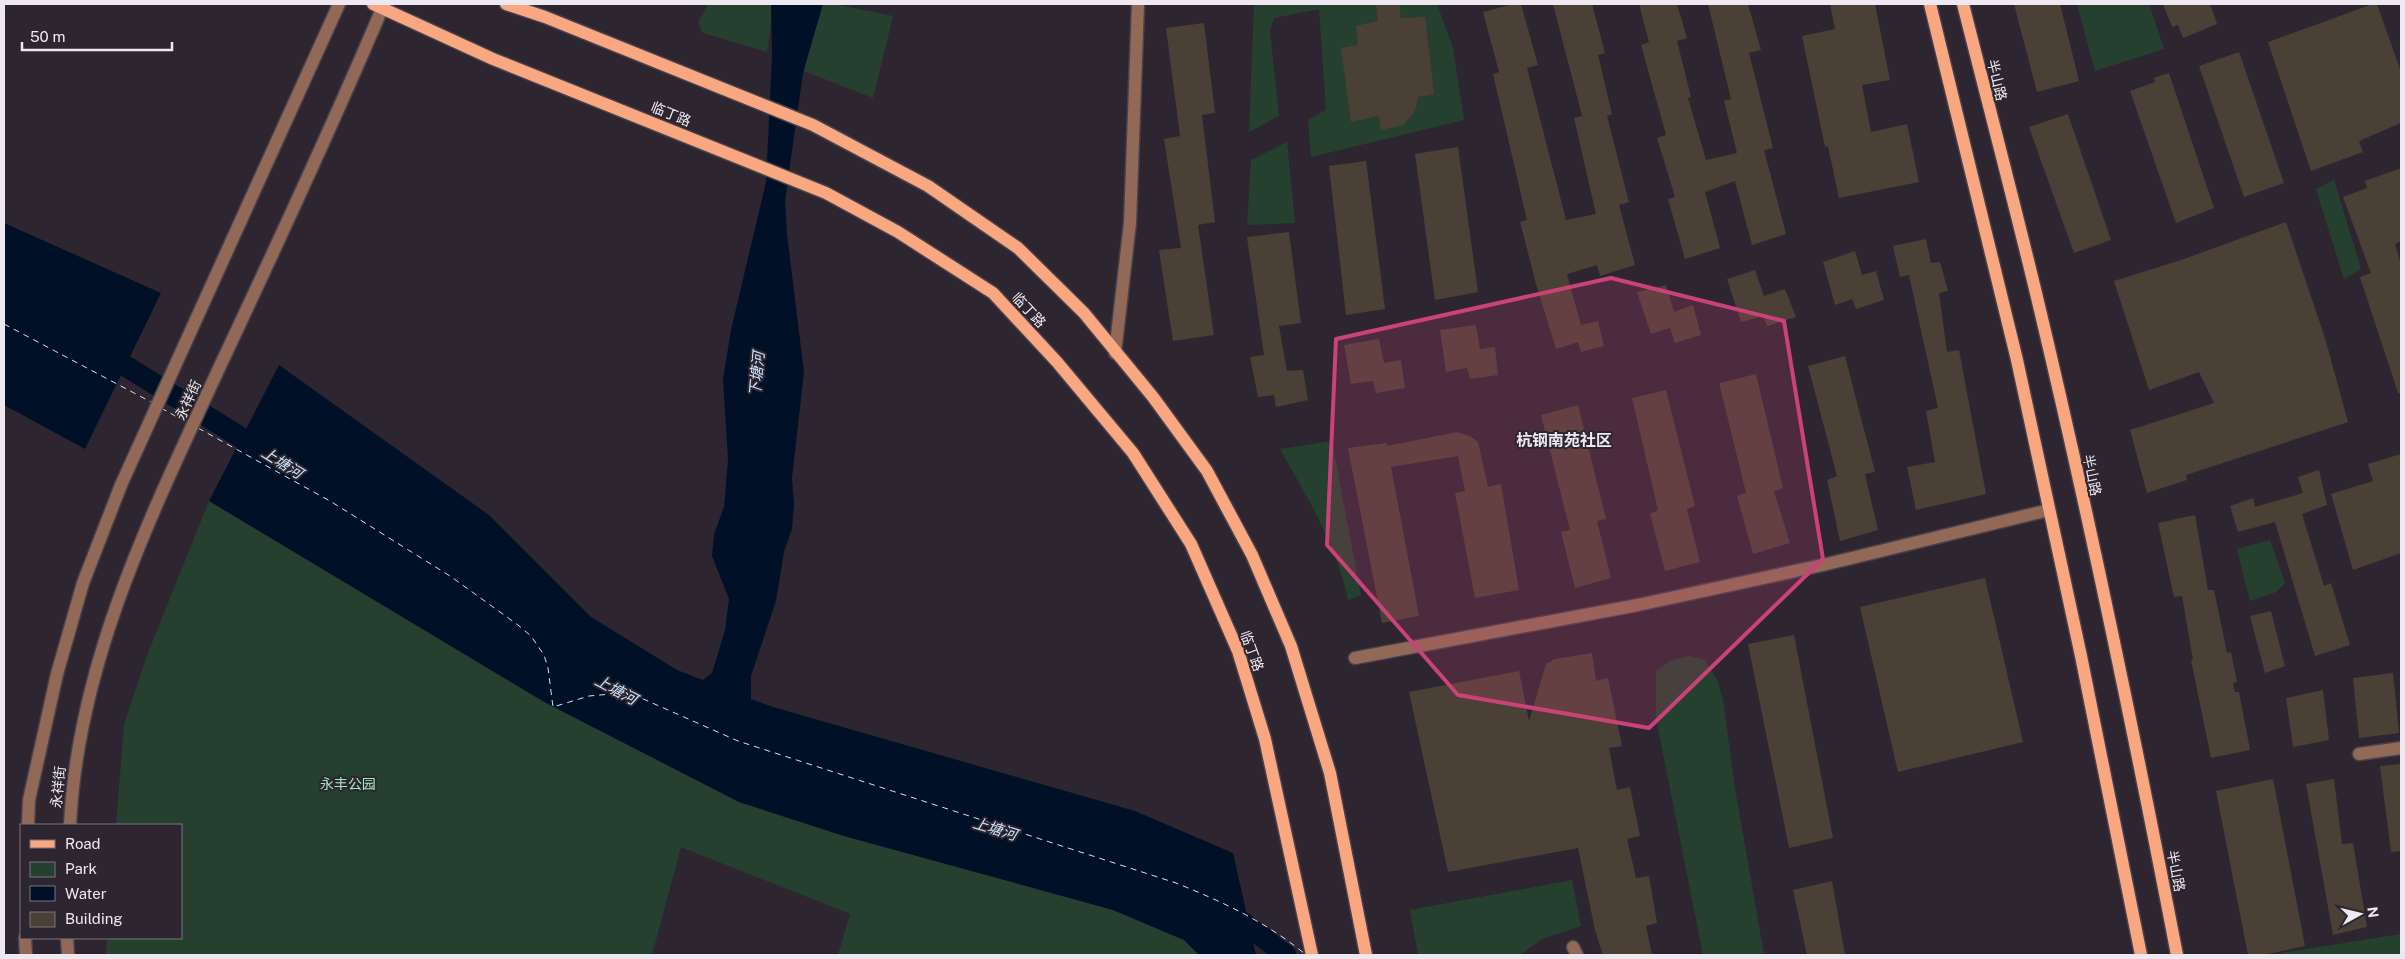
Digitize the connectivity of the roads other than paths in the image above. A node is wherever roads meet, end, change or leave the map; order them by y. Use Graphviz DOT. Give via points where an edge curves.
graph roads {
  1 [pos="339,4"];
  2 [pos="506,4"];
  3 [pos="1138,4"];
  4 [pos="1930,4"];
  5 [pos="1963,4"];
  6 [pos="380,5"];
  7 [pos="1115,353"];
  8 [pos="2049,510"];
  9 [pos="1355,658"];
  10 [pos="2401,748"];
  11 [pos="2359,754"];
  12 [pos="28,824"];
  13 [pos="70,824"];
  14 [pos="25,939"];
  15 [pos="67,939"];
  16 [pos="26,955"];
  17 [pos="68,955"];
  18 [pos="1312,955"];
  19 [pos="1366,955"];
  20 [pos="2141,955"];
  21 [pos="2177,955"];
  1 -- 12 [label="street, 永祥街" via="121,485 83,583 57,674 29,800"];
  2 -- 7 [label="main road" via="545,16 754,100 813,126 928,186 1018,248 1084,313"];
  3 -- 7 [label="street" via="1130,223"];
  4 -- 8 [label="main road" via="2017,360"];
  5 -- 21 [label="main road, 半山路" via="2066,424 2133,724"];
  6 -- 13 [label="street, 永祥街" via="155,506 115,607 87,700 72,786"];
  6 -- 18 [label="main road, 临丁路" via="493,59 826,193 898,232 993,293 1133,454 1191,544 1238,651 1265,739"];
  7 -- 19 [label="main road" via="1207,471 1252,555 1291,646 1330,773"];
  8 -- 9 [label="street" via="1638,606"];
  8 -- 20 [label="main road"];
  10 -- 11 [label="street"];
  14 -- 16 [label="street"];
  15 -- 17 [label="street"];
}
